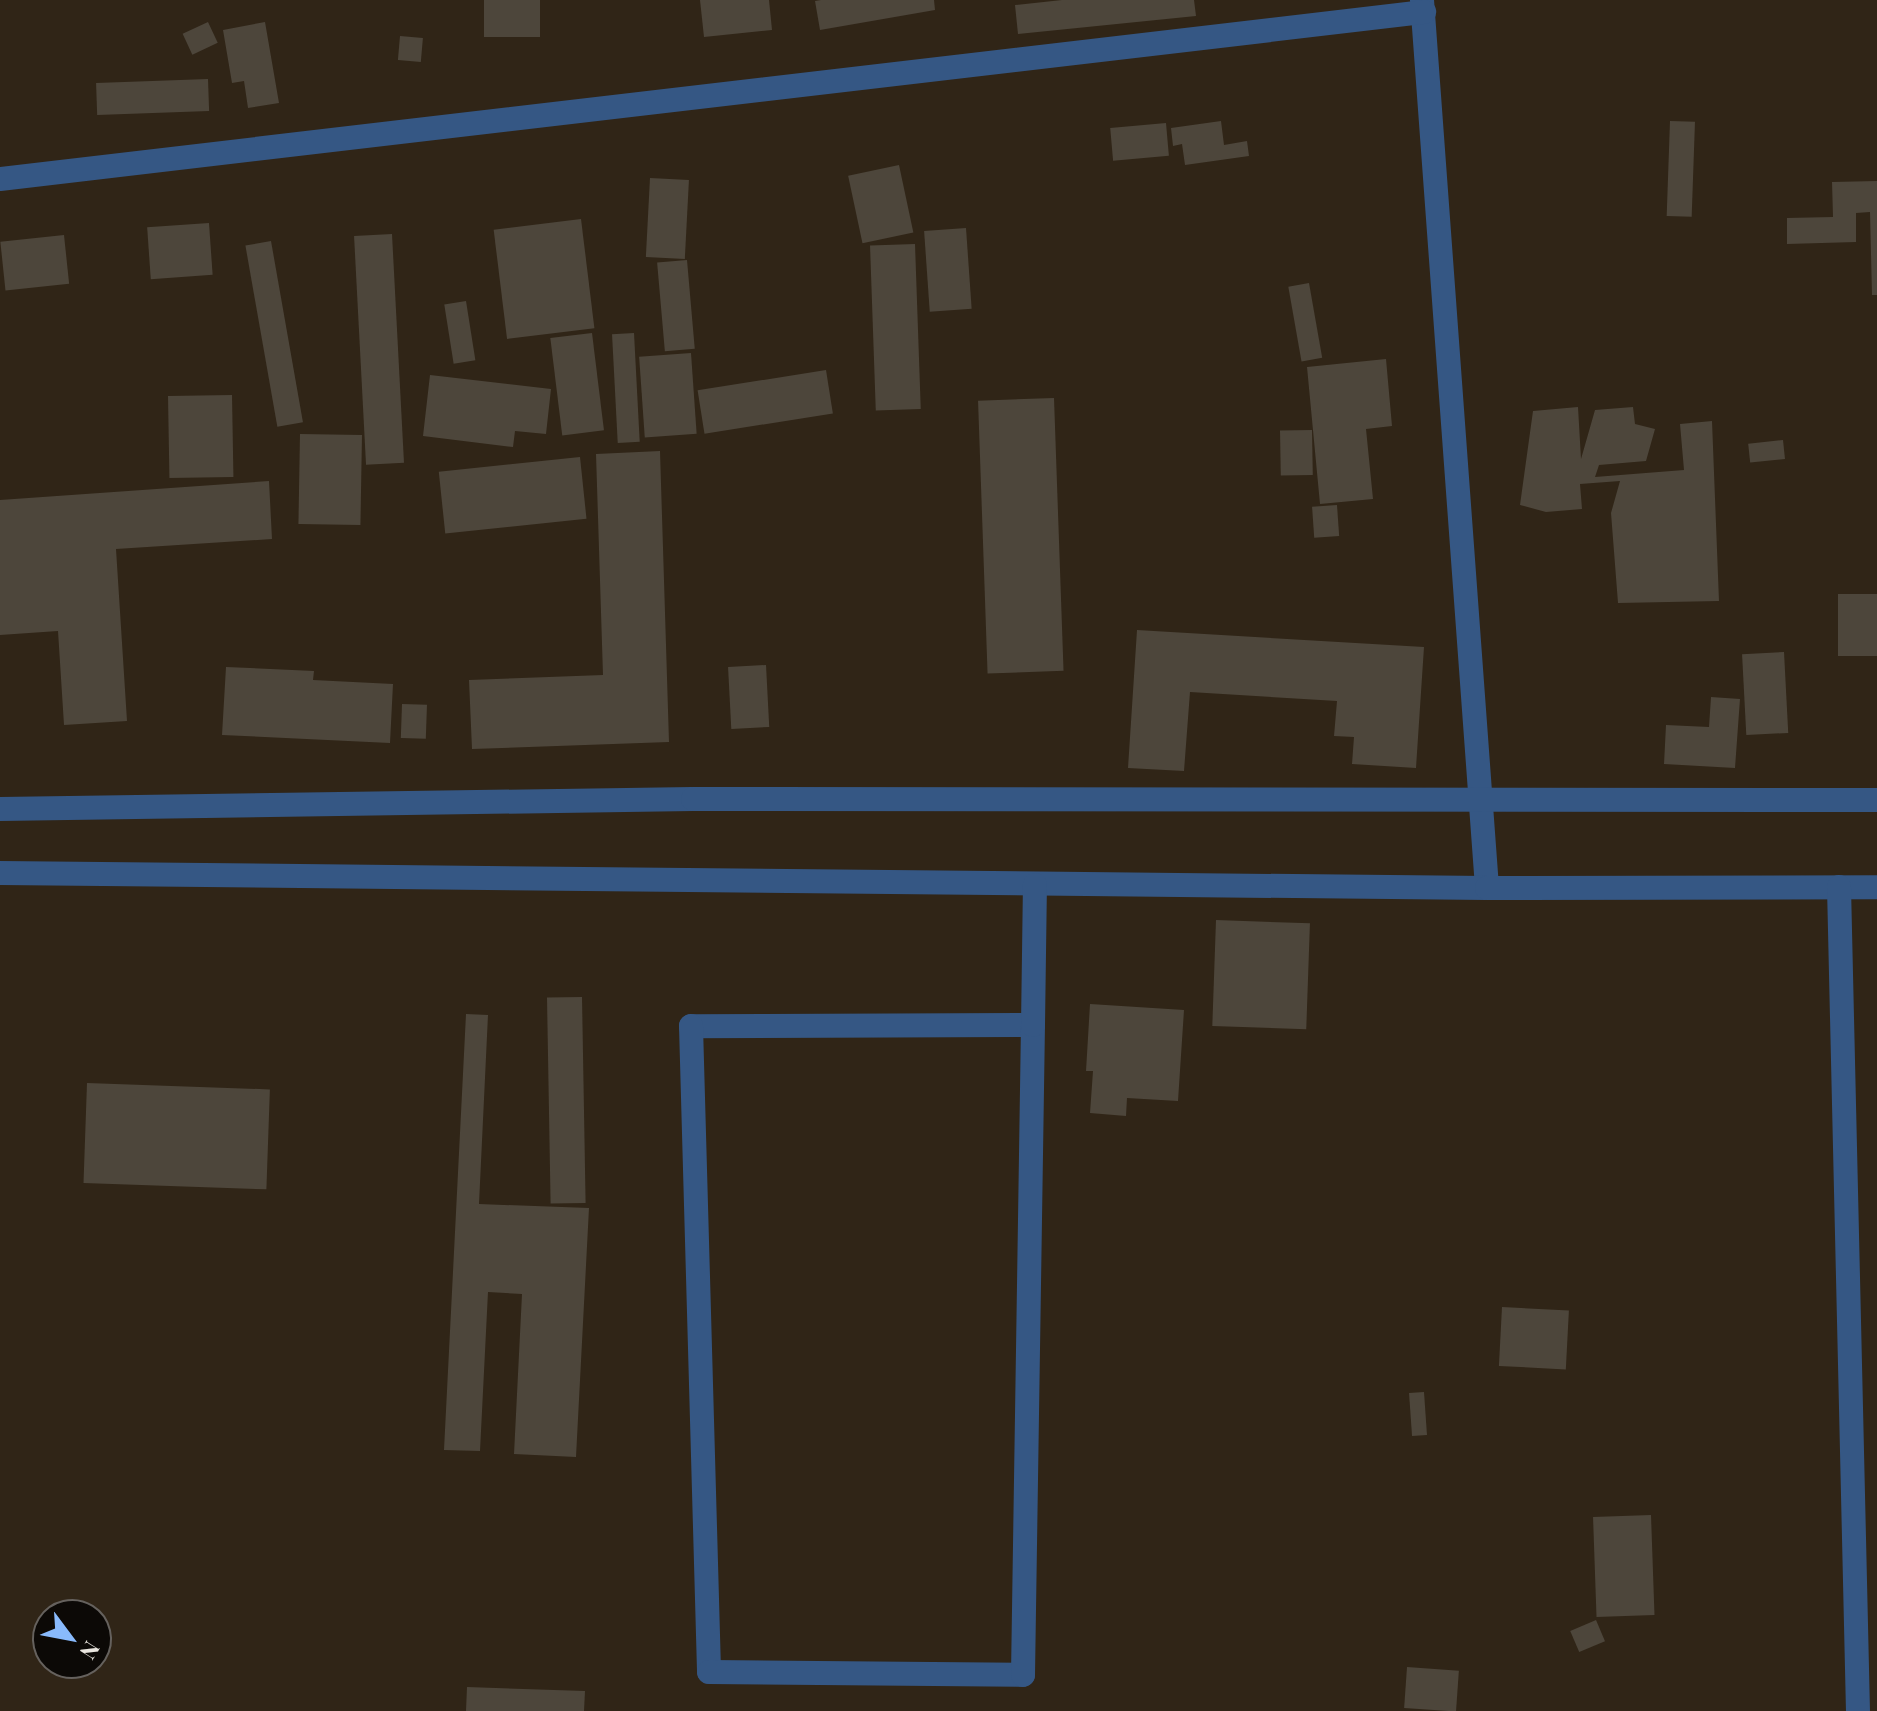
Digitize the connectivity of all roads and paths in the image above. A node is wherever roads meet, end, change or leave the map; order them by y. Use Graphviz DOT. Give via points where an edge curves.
graph roads {
  1 [pos="1423,6"];
  2 [pos="0,179"];
  3 [pos="1481,800"];
  4 [pos="1877,800"];
  5 [pos="0,809"];
  6 [pos="0,873"];
  7 [pos="1035,885"];
  8 [pos="1839,887"];
  9 [pos="1877,887"];
  10 [pos="1487,888"];
  11 [pos="1033,1025"];
  12 [pos="1858,1711"];
  1 -- 2 [label="street"];
  1 -- 3 [label="street"];
  3 -- 4 [label="street"];
  3 -- 5 [label="street" via="693,799"];
  3 -- 10 [label="street"];
  6 -- 7 [label="street"];
  7 -- 10 [label="street"];
  7 -- 11 [label="street"];
  8 -- 9 [label="street"];
  8 -- 10 [label="street"];
  8 -- 12 [label="street"];
  11 -- 11 [label="street" via="1023,1675 709,1672 691,1026"];
}
